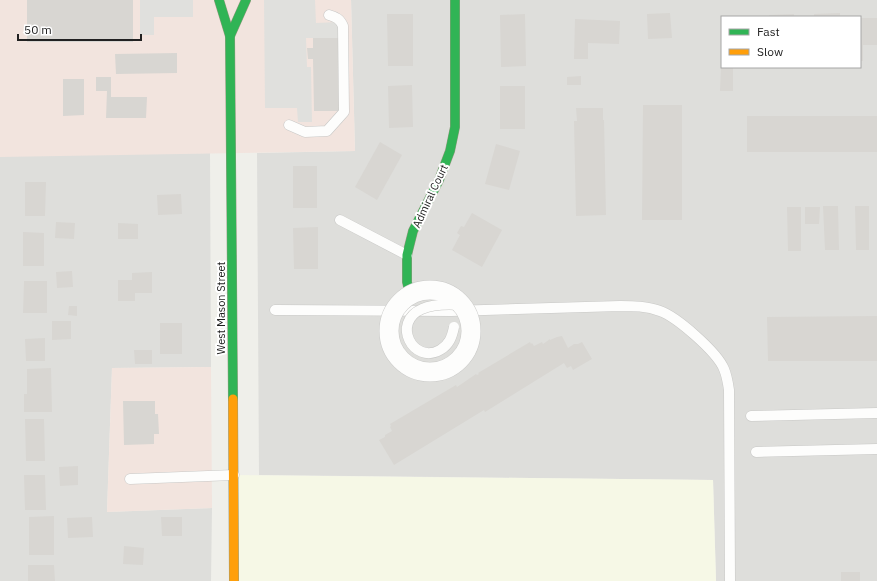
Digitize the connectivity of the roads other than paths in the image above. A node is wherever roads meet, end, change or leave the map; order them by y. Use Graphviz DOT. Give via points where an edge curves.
graph roads {
  1 [pos="220,0"];
  2 [pos="246,0"];
  3 [pos="456,0"];
  4 [pos="329,15"];
  5 [pos="230,36"];
  6 [pos="289,125"];
  7 [pos="340,220"];
  8 [pos="407,255"];
  9 [pos="408,289"];
  10 [pos="456,308"];
  11 [pos="275,310"];
  12 [pos="877,413"];
  13 [pos="751,416"];
  14 [pos="877,449"];
  15 [pos="756,452"];
  16 [pos="234,475"];
  17 [pos="130,479"];
  18 [pos="234,581"];
  19 [pos="730,581"];
  1 -- 5 [label="main road, West Mason Street"];
  2 -- 5 [label="main road, West Mason Street"];
  3 -- 8 [label="main road, Admiral Court" via="455,126 439,180 413,231"];
  4 -- 6 [label="lane" via="340,20 343,26 344,112 327,131 305,132"];
  5 -- 16 [label="main road, West Mason Street"];
  7 -- 8 [label="lane"];
  8 -- 9 [label="main road, Admiral Court"];
  9 -- 10 [label="street, bridge" via="437,290 451,295"];
  9 -- 10 [label="street, bridge" via="392,314 389,340 394,352 414,369 426,373 440,372 451,367 462,357 469,345 471,331 469,317"];
  10 -- 10 [label="lane, bridge" via="431,306 421,309 408,320 407,333 413,346 423,353 430,353 438,351 448,343 452,336"];
  10 -- 11 [label="lane"];
  10 -- 19 [label="lane" via="646,307 673,318 693,334 724,368 729,390"];
  12 -- 13 [label="lane"];
  14 -- 15 [label="lane"];
  16 -- 17 [label="lane"];
  16 -- 18 [label="main road, West Mason Street"];
}
